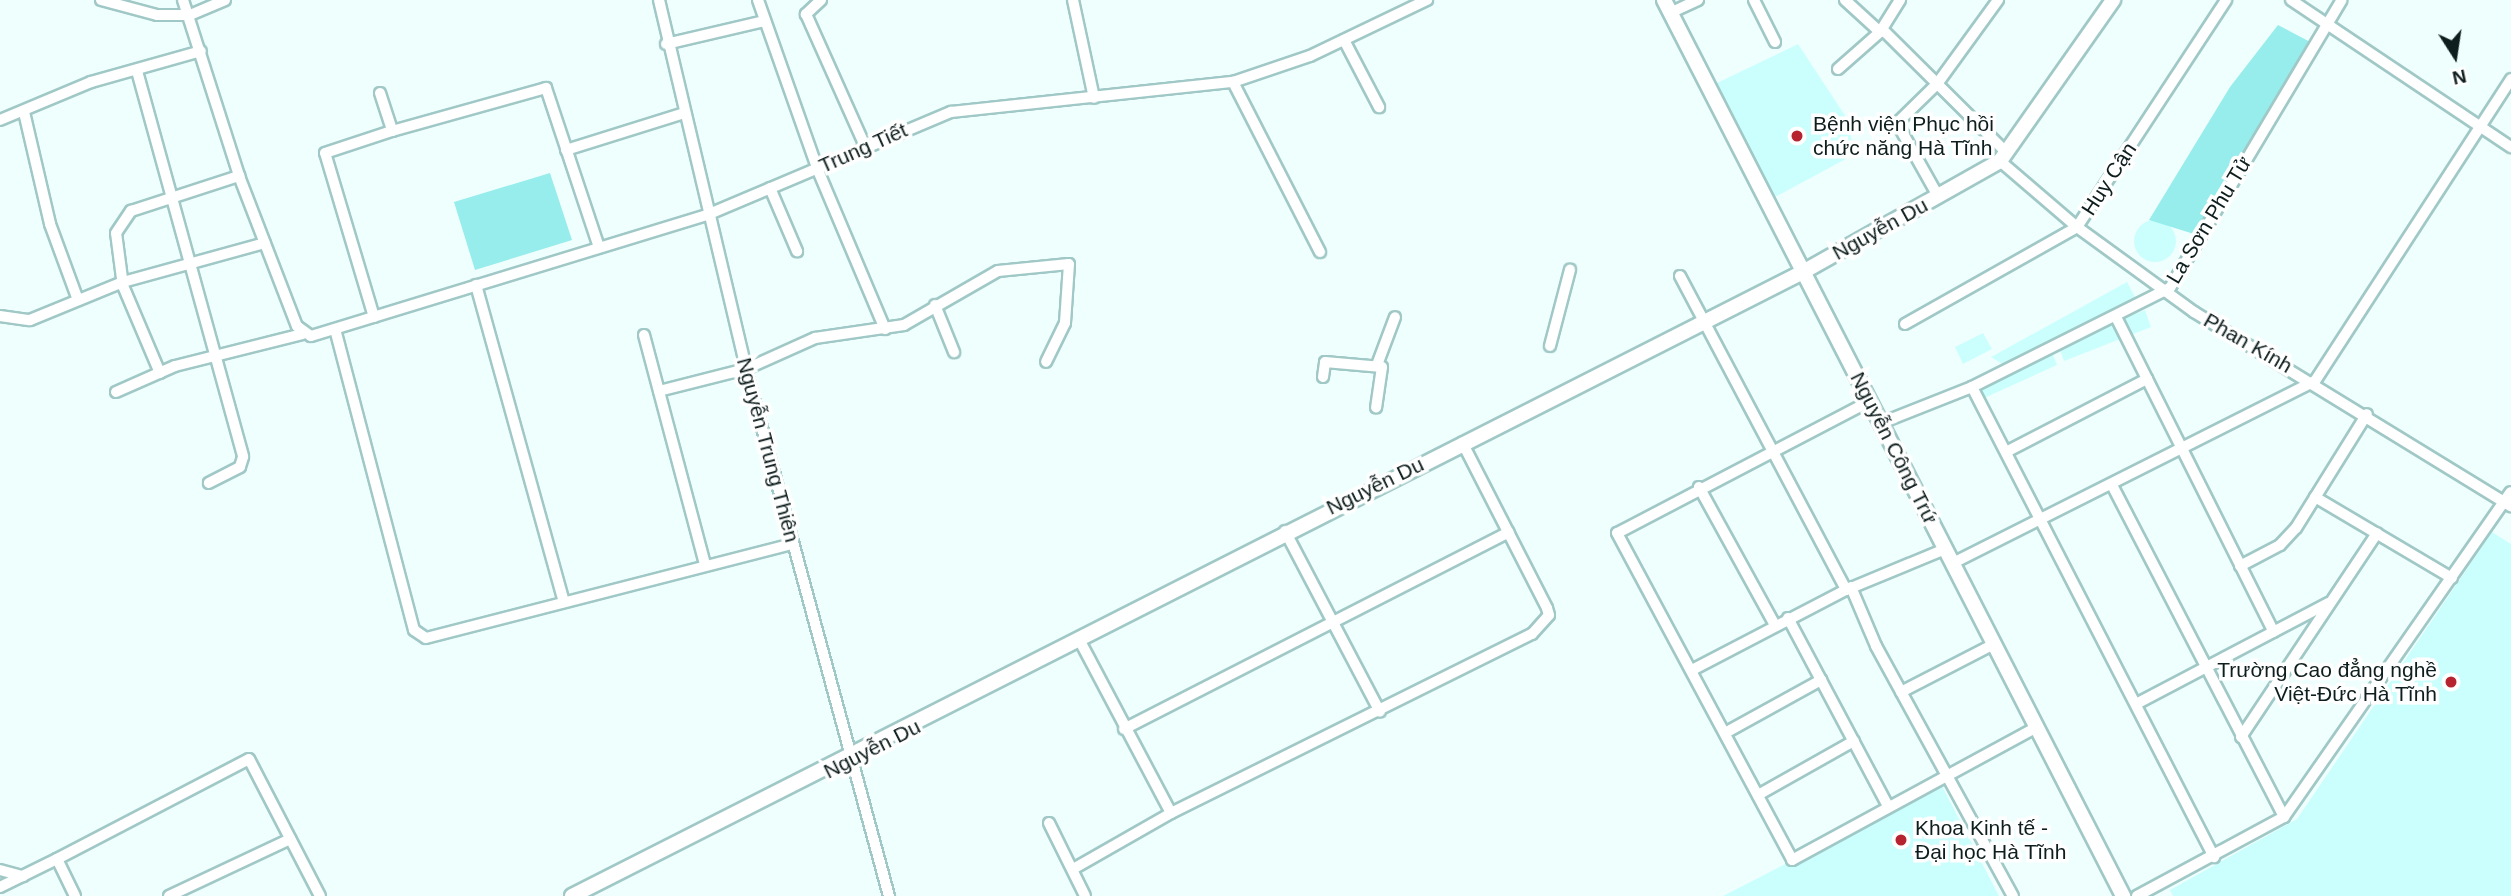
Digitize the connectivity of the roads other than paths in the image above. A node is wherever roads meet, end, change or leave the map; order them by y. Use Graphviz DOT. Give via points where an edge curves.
graph roads {
  1 [pos="101,0"];
  2 [pos="183,0"];
  3 [pos="225,0"];
  4 [pos="659,0"];
  5 [pos="758,0"];
  6 [pos="821,0"];
  7 [pos="1073,0"];
  8 [pos="1427,0"];
  9 [pos="1698,0"];
  10 [pos="1754,0"];
  11 [pos="1845,0"];
  12 [pos="1900,0"];
  13 [pos="1998,0"];
  14 [pos="2113,0"];
  15 [pos="2225,0"];
  16 [pos="2291,0"];
  17 [pos="2342,0"];
  18 [pos="1667,6"];
  19 [pos="190,15"];
  20 [pos="764,20"];
  21 [pos="2325,25"];
  22 [pos="1881,30"];
  23 [pos="1344,40"];
  24 [pos="1774,42"];
  25 [pos="666,44"];
  26 [pos="201,51"];
  27 [pos="1838,69"];
  28 [pos="137,71"];
  29 [pos="2511,79"];
  30 [pos="1233,82"];
  31 [pos="1937,84"];
  32 [pos="380,93"];
  33 [pos="1094,98"];
  34 [pos="1379,107"];
  35 [pos="24,112"];
  36 [pos="684,113"];
  37 [pos="0,120"];
  38 [pos="2479,125"];
  39 [pos="392,131"];
  40 [pos="2511,147"];
  41 [pos="866,148"];
  42 [pos="566,150"];
  43 [pos="2003,156"];
  44 [pos="817,168"];
  45 [pos="239,176"];
  46 [pos="770,188"];
  47 [pos="1938,196"];
  48 [pos="169,197"];
  49 [pos="707,215"];
  50 [pos="2077,227"];
  51 [pos="265,243"];
  52 [pos="598,247"];
  53 [pos="797,251"];
  54 [pos="1320,253"];
  55 [pos="188,261"];
  56 [pos="1570,270"];
  57 [pos="1803,272"];
  58 [pos="1680,276"];
  59 [pos="123,282"];
  60 [pos="477,285"];
  61 [pos="2170,288"];
  62 [pos="78,300"];
  63 [pos="0,303"];
  64 [pos="935,305"];
  65 [pos="1,316"];
  66 [pos="374,317"];
  67 [pos="1395,317"];
  68 [pos="2116,317"];
  69 [pos="1703,322"];
  70 [pos="1905,324"];
  71 [pos="335,329"];
  72 [pos="885,329"];
  73 [pos="304,335"];
  74 [pos="644,335"];
  75 [pos="1550,346"];
  76 [pos="954,352"];
  77 [pos="219,358"];
  78 [pos="1046,362"];
  79 [pos="1377,365"];
  80 [pos="746,369"];
  81 [pos="160,373"];
  82 [pos="1323,377"];
  83 [pos="2147,379"];
  84 [pos="2315,381"];
  85 [pos="1972,387"];
  86 [pos="659,391"];
  87 [pos="116,392"];
  88 [pos="1870,401"];
  89 [pos="1376,408"];
  90 [pos="2367,414"];
  91 [pos="1881,423"];
  92 [pos="1462,442"];
  93 [pos="2182,448"];
  94 [pos="1774,449"];
  95 [pos="2006,452"];
  96 [pos="209,483"];
  97 [pos="2112,485"];
  98 [pos="1699,486"];
  99 [pos="2511,492"];
  100 [pos="2315,497"];
  101 [pos="2507,504"];
  102 [pos="2040,519"];
  103 [pos="1285,531"];
  104 [pos="1509,532"];
  105 [pos="2377,533"];
  106 [pos="793,544"];
  107 [pos="1945,549"];
  108 [pos="1953,563"];
  109 [pos="705,565"];
  110 [pos="2241,566"];
  111 [pos="2452,578"];
  112 [pos="1849,588"];
  113 [pos="564,602"];
  114 [pos="2330,602"];
  115 [pos="1788,618"];
  116 [pos="1334,625"];
  117 [pos="1775,625"];
  118 [pos="2274,632"];
  119 [pos="1081,643"];
  120 [pos="1994,644"];
  121 [pos="2207,667"];
  122 [pos="1692,670"];
  123 [pos="1821,680"];
  124 [pos="1901,692"];
  125 [pos="2136,704"];
  126 [pos="1380,712"];
  127 [pos="2037,727"];
  128 [pos="1124,729"];
  129 [pos="1725,733"];
  130 [pos="2241,737"];
  131 [pos="1854,741"];
  132 [pos="851,760"];
  133 [pos="1946,776"];
  134 [pos="1758,795"];
  135 [pos="1888,806"];
  136 [pos="1171,813"];
  137 [pos="2284,817"];
  138 [pos="1049,823"];
  139 [pos="290,839"];
  140 [pos="2214,856"];
  141 [pos="57,859"];
  142 [pos="1073,869"];
  143 [pos="0,870"];
  144 [pos="23,876"];
  145 [pos="0,887"];
  146 [pos="75,896"];
  147 [pos="169,896"];
  148 [pos="320,896"];
  149 [pos="572,896"];
  150 [pos="889,896"];
  151 [pos="1086,896"];
  152 [pos="2013,896"];
  153 [pos="2123,896"];
  154 [pos="2137,896"];
  1 -- 19 [label="street" via="133,12"];
  2 -- 19 [label="street"];
  3 -- 19 [label="street"];
  4 -- 25 [label="street, Nguyễn Trung Thiên"];
  5 -- 20 [label="street"];
  6 -- 41 [label="street" via="806,14"];
  7 -- 33 [label="street"];
  8 -- 23 [label="street, Trung Tiết"];
  9 -- 18 [label="street"];
  10 -- 24 [label="street"];
  11 -- 22 [label="street, Phan Kính"];
  12 -- 22 [label="street"];
  13 -- 31 [label="street"];
  14 -- 43 [label="main road, Nguyễn Du"];
  15 -- 50 [label="street, Huy Cận"];
  16 -- 21 [label="street"];
  17 -- 21 [label="street, La Sơn Phu Tử"];
  18 -- 57 [label="main road, Nguyễn Công Trứ"];
  19 -- 26 [label="street"];
  20 -- 25 [label="street"];
  20 -- 44 [label="street"];
  21 -- 38 [label="street"];
  21 -- 61 [label="street, La Sơn Phu Tử"];
  22 -- 27 [label="street"];
  22 -- 31 [label="street, Phan Kính"];
  23 -- 30 [label="street, Trung Tiết"];
  23 -- 34 [label="street"];
  25 -- 36 [label="street, Nguyễn Trung Thiên"];
  26 -- 28 [label="street"];
  26 -- 45 [label="street"];
  28 -- 35 [label="street" via="91,82"];
  28 -- 48 [label="street"];
  29 -- 38 [label="street"];
  30 -- 33 [label="street, Trung Tiết"];
  30 -- 54 [label="street"];
  31 -- 43 [label="street, Phan Kính"];
  31 -- 47 [label="street" via="1897,123"];
  32 -- 39 [label="street"];
  33 -- 41 [label="street, Trung Tiết" via="951,112"];
  35 -- 37 [label="street"];
  35 -- 62 [label="street" via="50,224"];
  36 -- 42 [label="street"];
  36 -- 49 [label="street, Nguyễn Trung Thiên"];
  38 -- 40 [label="street"];
  38 -- 84 [label="street"];
  39 -- 42 [label="street" via="546,88"];
  39 -- 66 [label="street" via="325,153"];
  41 -- 44 [label="street, Trung Tiết"];
  42 -- 52 [label="street"];
  43 -- 47 [label="main road, Nguyễn Du"];
  43 -- 50 [label="street, Phan Kính"];
  44 -- 46 [label="street, Trung Tiết"];
  44 -- 72 [label="street"];
  45 -- 48 [label="street"];
  45 -- 51 [label="street"];
  46 -- 49 [label="street, Trung Tiết"];
  46 -- 53 [label="street"];
  47 -- 57 [label="main road, Nguyễn Du"];
  48 -- 55 [label="street"];
  48 -- 59 [label="street" via="131,211 116,233"];
  49 -- 52 [label="street, Trung Tiết"];
  49 -- 80 [label="street, Nguyễn Trung Thiên"];
  50 -- 61 [label="street, Phan Kính"];
  50 -- 70 [label="street, Huy Cận"];
  51 -- 55 [label="street"];
  51 -- 73 [label="street"];
  52 -- 60 [label="street, Trung Tiết"];
  55 -- 59 [label="street"];
  55 -- 77 [label="street"];
  56 -- 75 [label="street"];
  57 -- 69 [label="main road, Nguyễn Du"];
  57 -- 88 [label="main road, Nguyễn Công Trứ"];
  58 -- 69 [label="street"];
  59 -- 62 [label="street"];
  59 -- 81 [label="street"];
  60 -- 66 [label="street, Trung Tiết"];
  60 -- 113 [label="street"];
  61 -- 68 [label="street, La Sơn Phu Tử"];
  61 -- 84 [label="street, Phan Kính" via="2194,312"];
  62 -- 65 [label="street" via="30,320"];
  63 -- 65 [label="street"];
  64 -- 72 [label="street"];
  64 -- 76 [label="street"];
  64 -- 78 [label="street" via="998,271 1069,264 1065,323"];
  66 -- 71 [label="street, Trung Tiết"];
  67 -- 79 [label="street"];
  68 -- 83 [label="street"];
  68 -- 85 [label="street, La Sơn Phu Tử"];
  69 -- 92 [label="main road, Nguyễn Du"];
  69 -- 94 [label="street"];
  71 -- 73 [label="street, Trung Tiết"];
  71 -- 113 [label="street" via="416,632 437,639"];
  72 -- 80 [label="street" via="815,338"];
  73 -- 77 [label="street, Trung Tiết"];
  74 -- 86 [label="street"];
  77 -- 81 [label="street, Trung Tiết"];
  77 -- 96 [label="street" via="243,463"];
  79 -- 82 [label="street" via="1325,362"];
  79 -- 89 [label="street"];
  80 -- 86 [label="street"];
  80 -- 106 [label="street, Nguyễn Trung Thiên"];
  81 -- 87 [label="street, Trung Tiết"];
  83 -- 93 [label="street"];
  83 -- 95 [label="street"];
  84 -- 90 [label="street, Phan Kính"];
  84 -- 93 [label="street"];
  85 -- 91 [label="street, La Sơn Phu Tử"];
  85 -- 95 [label="street"];
  86 -- 109 [label="street"];
  88 -- 91 [label="main road, Nguyễn Công Trứ"];
  88 -- 94 [label="street"];
  90 -- 100 [label="street"];
  90 -- 101 [label="street, Phan Kính"];
  91 -- 107 [label="main road, Nguyễn Công Trứ"];
  92 -- 103 [label="main road, Nguyễn Du"];
  92 -- 104 [label="street"];
  93 -- 97 [label="street"];
  93 -- 110 [label="street"];
  94 -- 98 [label="street"];
  94 -- 112 [label="street"];
  95 -- 102 [label="street"];
  97 -- 102 [label="street"];
  97 -- 121 [label="street"];
  98 -- 117 [label="street"];
  98 -- 122 [label="street" via="1617,533"];
  99 -- 101 [label="street"];
  100 -- 105 [label="street"];
  100 -- 110 [label="street" via="2280,545"];
  101 -- 111 [label="street"];
  102 -- 108 [label="street"];
  102 -- 125 [label="street"];
  103 -- 116 [label="street"];
  103 -- 119 [label="main road, Nguyễn Du"];
  104 -- 116 [label="street"];
  104 -- 126 [label="street" via="1549,615 1528,638"];
  105 -- 111 [label="street"];
  105 -- 114 [label="street"];
  106 -- 109 [label="street"];
  106 -- 132 [label="street, Nguyễn Trung Thiên"];
  107 -- 108 [label="main road, Nguyễn Công Trứ"];
  107 -- 112 [label="street"];
  108 -- 120 [label="main road, Nguyễn Công Trứ"];
  109 -- 113 [label="street"];
  110 -- 118 [label="street"];
  111 -- 137 [label="street"];
  112 -- 115 [label="street"];
  112 -- 124 [label="street"];
  114 -- 118 [label="street"];
  114 -- 130 [label="street"];
  115 -- 117 [label="street"];
  115 -- 123 [label="street"];
  116 -- 126 [label="street"];
  116 -- 128 [label="street"];
  117 -- 122 [label="street"];
  118 -- 121 [label="street"];
  119 -- 128 [label="street"];
  119 -- 132 [label="main road, Nguyễn Du"];
  120 -- 124 [label="street"];
  120 -- 127 [label="main road, Nguyễn Công Trứ"];
  121 -- 125 [label="street"];
  121 -- 130 [label="street"];
  122 -- 129 [label="street"];
  123 -- 129 [label="street"];
  123 -- 131 [label="street"];
  124 -- 133 [label="street"];
  125 -- 140 [label="street"];
  126 -- 136 [label="street"];
  127 -- 133 [label="street"];
  127 -- 153 [label="main road, Nguyễn Công Trứ"];
  128 -- 136 [label="street"];
  129 -- 134 [label="street"];
  130 -- 137 [label="street"];
  131 -- 134 [label="street"];
  131 -- 135 [label="street"];
  132 -- 149 [label="main road, Nguyễn Du"];
  132 -- 150 [label="street, Nguyễn Trung Thiên"];
  133 -- 135 [label="street"];
  133 -- 152 [label="street"];
  134 -- 135 [label="street" via="1792,860"];
  136 -- 142 [label="street"];
  137 -- 140 [label="street"];
  138 -- 142 [label="street"];
  139 -- 141 [label="street" via="249,759"];
  139 -- 147 [label="street"];
  139 -- 148 [label="street"];
  140 -- 154 [label="street"];
  141 -- 144 [label="street"];
  141 -- 146 [label="street"];
  142 -- 151 [label="street"];
  143 -- 144 [label="street"];
  144 -- 145 [label="street"];
}
